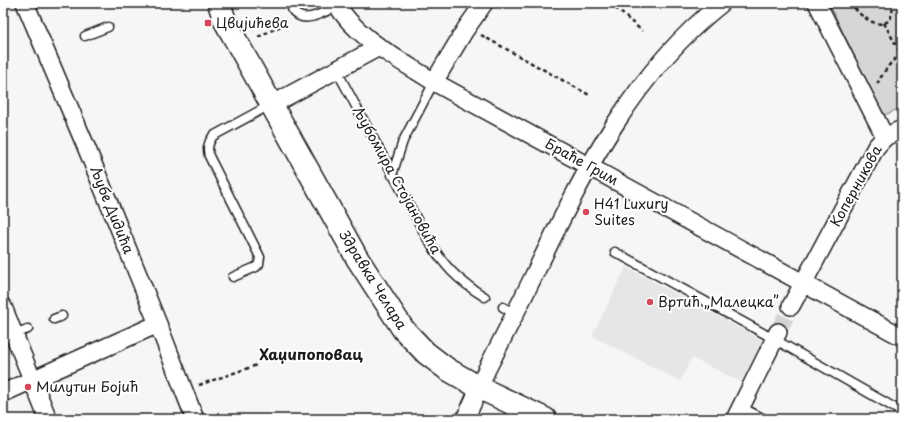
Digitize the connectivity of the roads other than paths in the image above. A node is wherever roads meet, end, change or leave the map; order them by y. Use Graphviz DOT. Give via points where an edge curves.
graph roads {
  1 [pos="25,3"];
  2 [pos="205,3"];
  3 [pos="290,3"];
  4 [pos="484,3"];
  5 [pos="722,3"];
  6 [pos="817,3"];
  7 [pos="336,4"];
  8 [pos="222,12"];
  9 [pos="108,27"];
  10 [pos="85,36"];
  11 [pos="379,47"];
  12 [pos="337,71"];
  13 [pos="434,82"];
  14 [pos="271,105"];
  15 [pos="902,129"];
  16 [pos="885,137"];
  17 [pos="589,165"];
  18 [pos="392,175"];
  19 [pos="615,252"];
  20 [pos="233,277"];
  21 [pos="803,284"];
  22 [pos="485,297"];
  23 [pos="791,306"];
  24 [pos="3,307"];
  25 [pos="158,324"];
  26 [pos="776,336"];
  27 [pos="902,337"];
  28 [pos="33,381"];
  29 [pos="480,388"];
  30 [pos="3,393"];
  31 [pos="902,412"];
  32 [pos="738,413"];
  33 [pos="467,418"];
  34 [pos="48,419"];
  35 [pos="194,419"];
  36 [pos="545,419"];
  37 [pos="764,419"];
  1 -- 25 [label="street, Љубе Дидића" via="51,50 87,149"];
  2 -- 8 [label="main road, Здравка Челара"];
  3 -- 7 [label="lane, Браће Грим" via="294,12 306,18"];
  4 -- 13 [label="street"];
  5 -- 17 [label="street" via="681,39 663,59 613,126"];
  6 -- 16 [label="street, Коперникова"];
  7 -- 11 [label="street, Браће Грим" via="362,34"];
  8 -- 14 [label="main road, Здравка Челара"];
  9 -- 10 [label="lane"];
  11 -- 12 [label="street"];
  11 -- 13 [label="street, Браће Грим"];
  12 -- 14 [label="street"];
  12 -- 18 [label="lane, Љубомира Стојановића"];
  13 -- 17 [label="street, Браће Грим"];
  13 -- 18 [label="lane" via="403,141"];
  14 -- 20 [label="lane" via="213,136 207,148 260,257 256,268"];
  14 -- 29 [label="main road, Здравка Челара" via="357,258 403,329 440,364"];
  15 -- 16 [label="street"];
  16 -- 21 [label="street, Коперникова" via="876,147"];
  17 -- 21 [label="street, Браће Грим"];
  17 -- 29 [label="street" via="559,224 509,310"];
  18 -- 22 [label="lane, Љубомира Стојановића" via="441,260 468,287"];
  19 -- 26 [label="lane"];
  21 -- 23 [label="street, Коперникова"];
  21 -- 27 [label="street, Браће Грим"];
  24 -- 28 [label="street" via="21,332"];
  25 -- 28 [label="street"];
  25 -- 35 [label="street, Љубе Дидића"];
  26 -- 31 [label="lane"];
  26 -- 32 [label="street"];
  28 -- 30 [label="street"];
  28 -- 34 [label="street"];
  29 -- 33 [label="street"];
  29 -- 36 [label="main road, Здравка Челара"];
  32 -- 37 [label="lane"];
}
